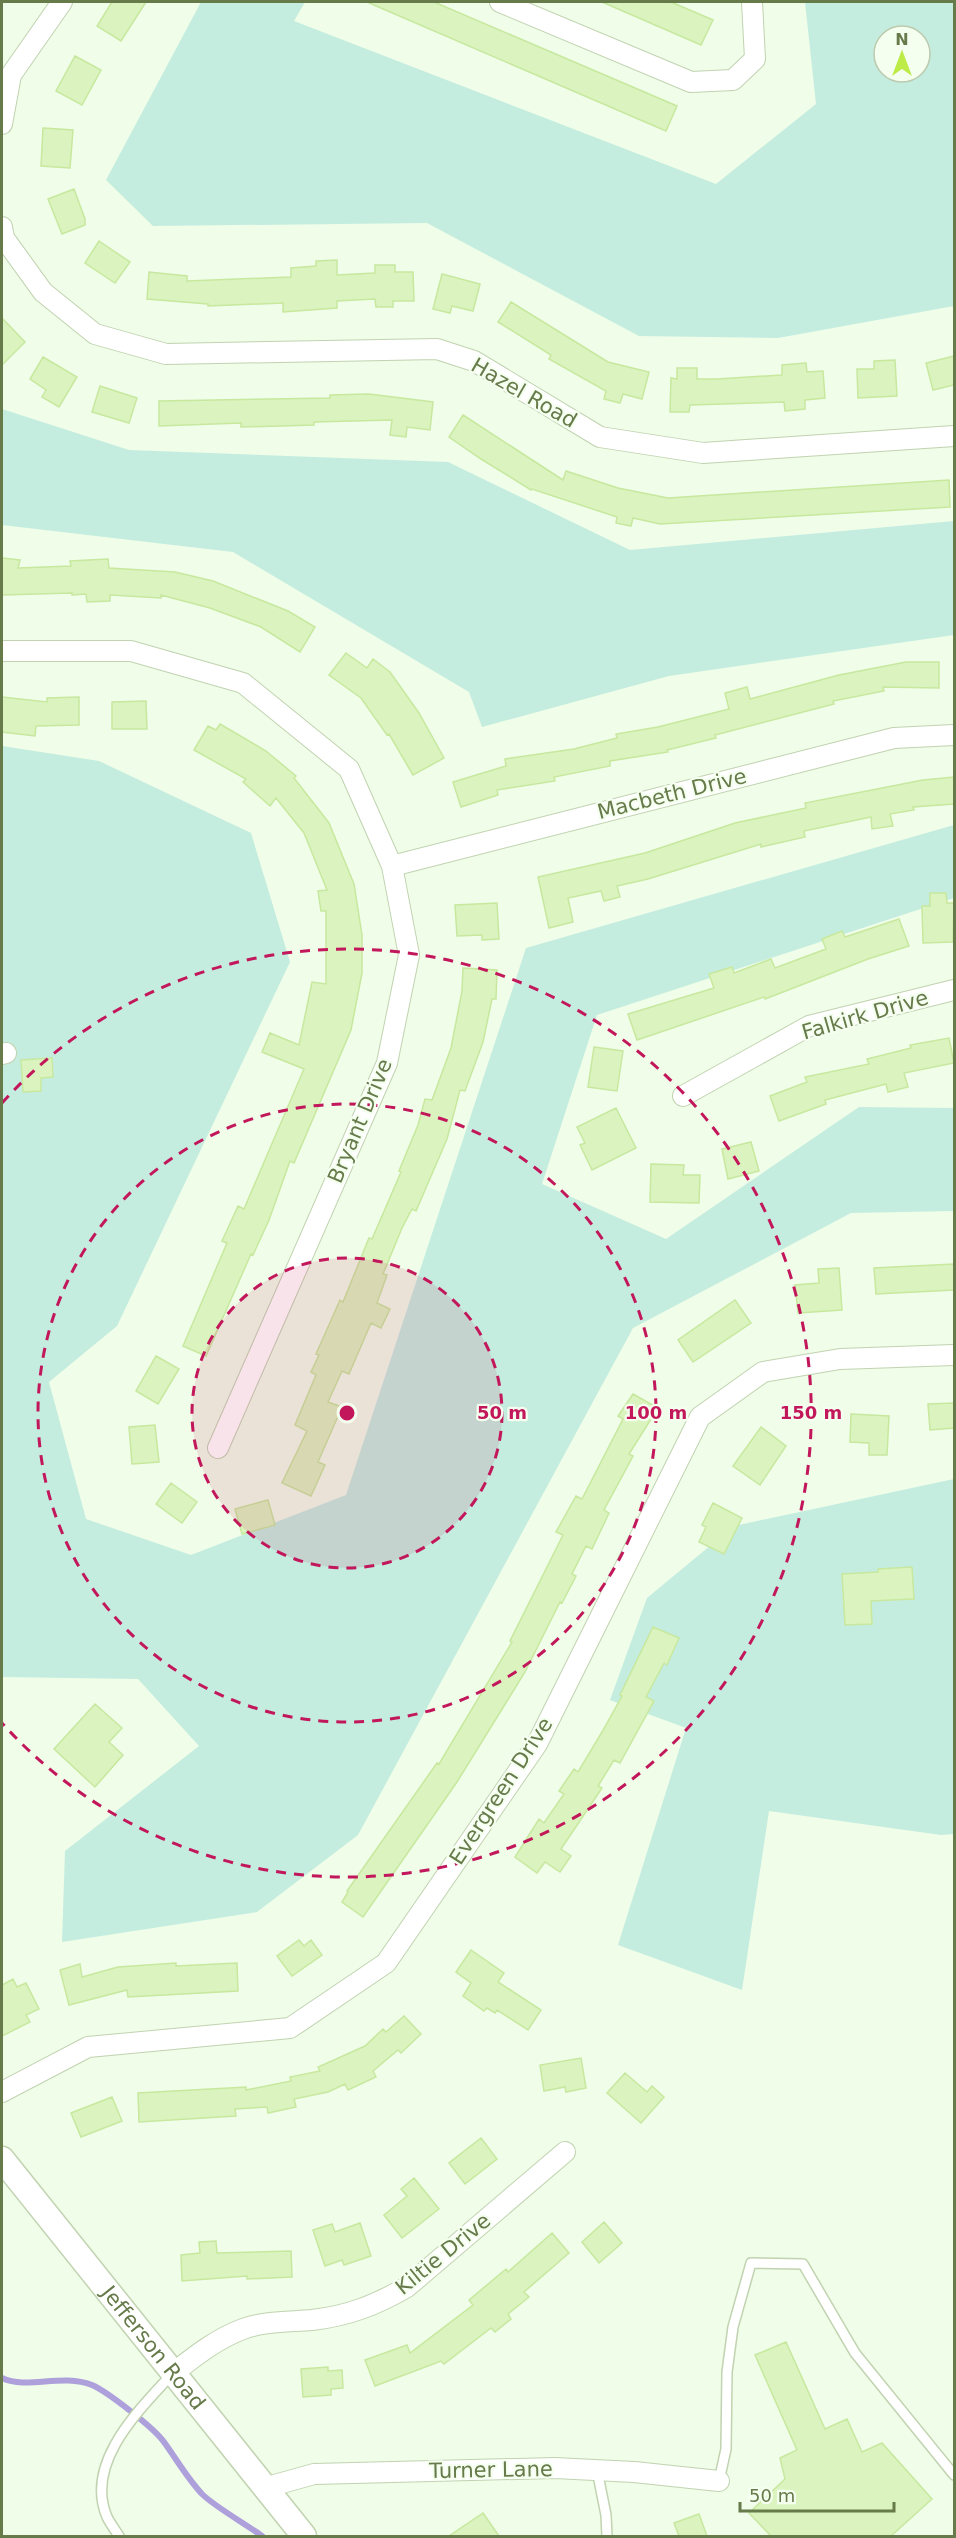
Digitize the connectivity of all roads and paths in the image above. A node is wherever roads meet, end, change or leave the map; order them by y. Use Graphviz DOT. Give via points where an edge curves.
graph roads {
  1 [pos="62,2"];
  2 [pos="500,2"];
  3 [pos="752,2"];
  4 [pos="2,124"];
  5 [pos="2,227"];
  6 [pos="954,436"];
  7 [pos="2,651"];
  8 [pos="954,735"];
  9 [pos="392,866"];
  10 [pos="954,990"];
  11 [pos="683,1096"];
  12 [pos="954,1354"];
  13 [pos="218,1448"];
  14 [pos="2,2091"];
  15 [pos="565,2152"];
  16 [pos="2,2159"];
  17 [pos="172,2374"];
  18 [pos="597,2470"];
  19 [pos="954,2475"];
  20 [pos="719,2481"];
  21 [pos="264,2488"];
  22 [pos="119,2536"];
  23 [pos="304,2536"];
  24 [pos="607,2536"];
  1 -- 4 [label="street" via="11,75"];
  2 -- 3 [label="street" via="691,82 732,80 755,59"];
  5 -- 6 [label="street, Hazel Road" via="4,238 43,292 95,334 166,354 437,349 474,362 600,437 703,453"];
  7 -- 9 [label="street, Bryant Drive" via="131,651 243,683 349,769"];
  8 -- 9 [label="street, Macbeth Drive" via="894,738"];
  9 -- 13 [label="street, Bryant Drive" via="410,955 387,1063"];
  10 -- 11 [label="street, Falkirk Drive" via="809,1026"];
  12 -- 14 [label="street, Evergreen Drive" via="840,1359 764,1372 700,1417 537,1744 386,1963 290,2028 88,2047"];
  15 -- 17 [label="street, Kiltie Drive" via="407,2287 385,2300 342,2315 244,2329 206,2348"];
  16 -- 17 [label="street, Jefferson Road"];
  17 -- 21 [label="street, Jefferson Road"];
  17 -- 22 [label="lane" via="125,2430 104,2467 106,2515"];
  18 -- 20 [label="street, Turner Lane"];
  18 -- 21 [label="street, Turner Lane" via="314,2474"];
  18 -- 24 [label="lane"];
  19 -- 20 [label="lane" via="855,2353 803,2264 751,2262 733,2327 727,2372 726,2449"];
  21 -- 23 [label="street, Jefferson Road"];
}
